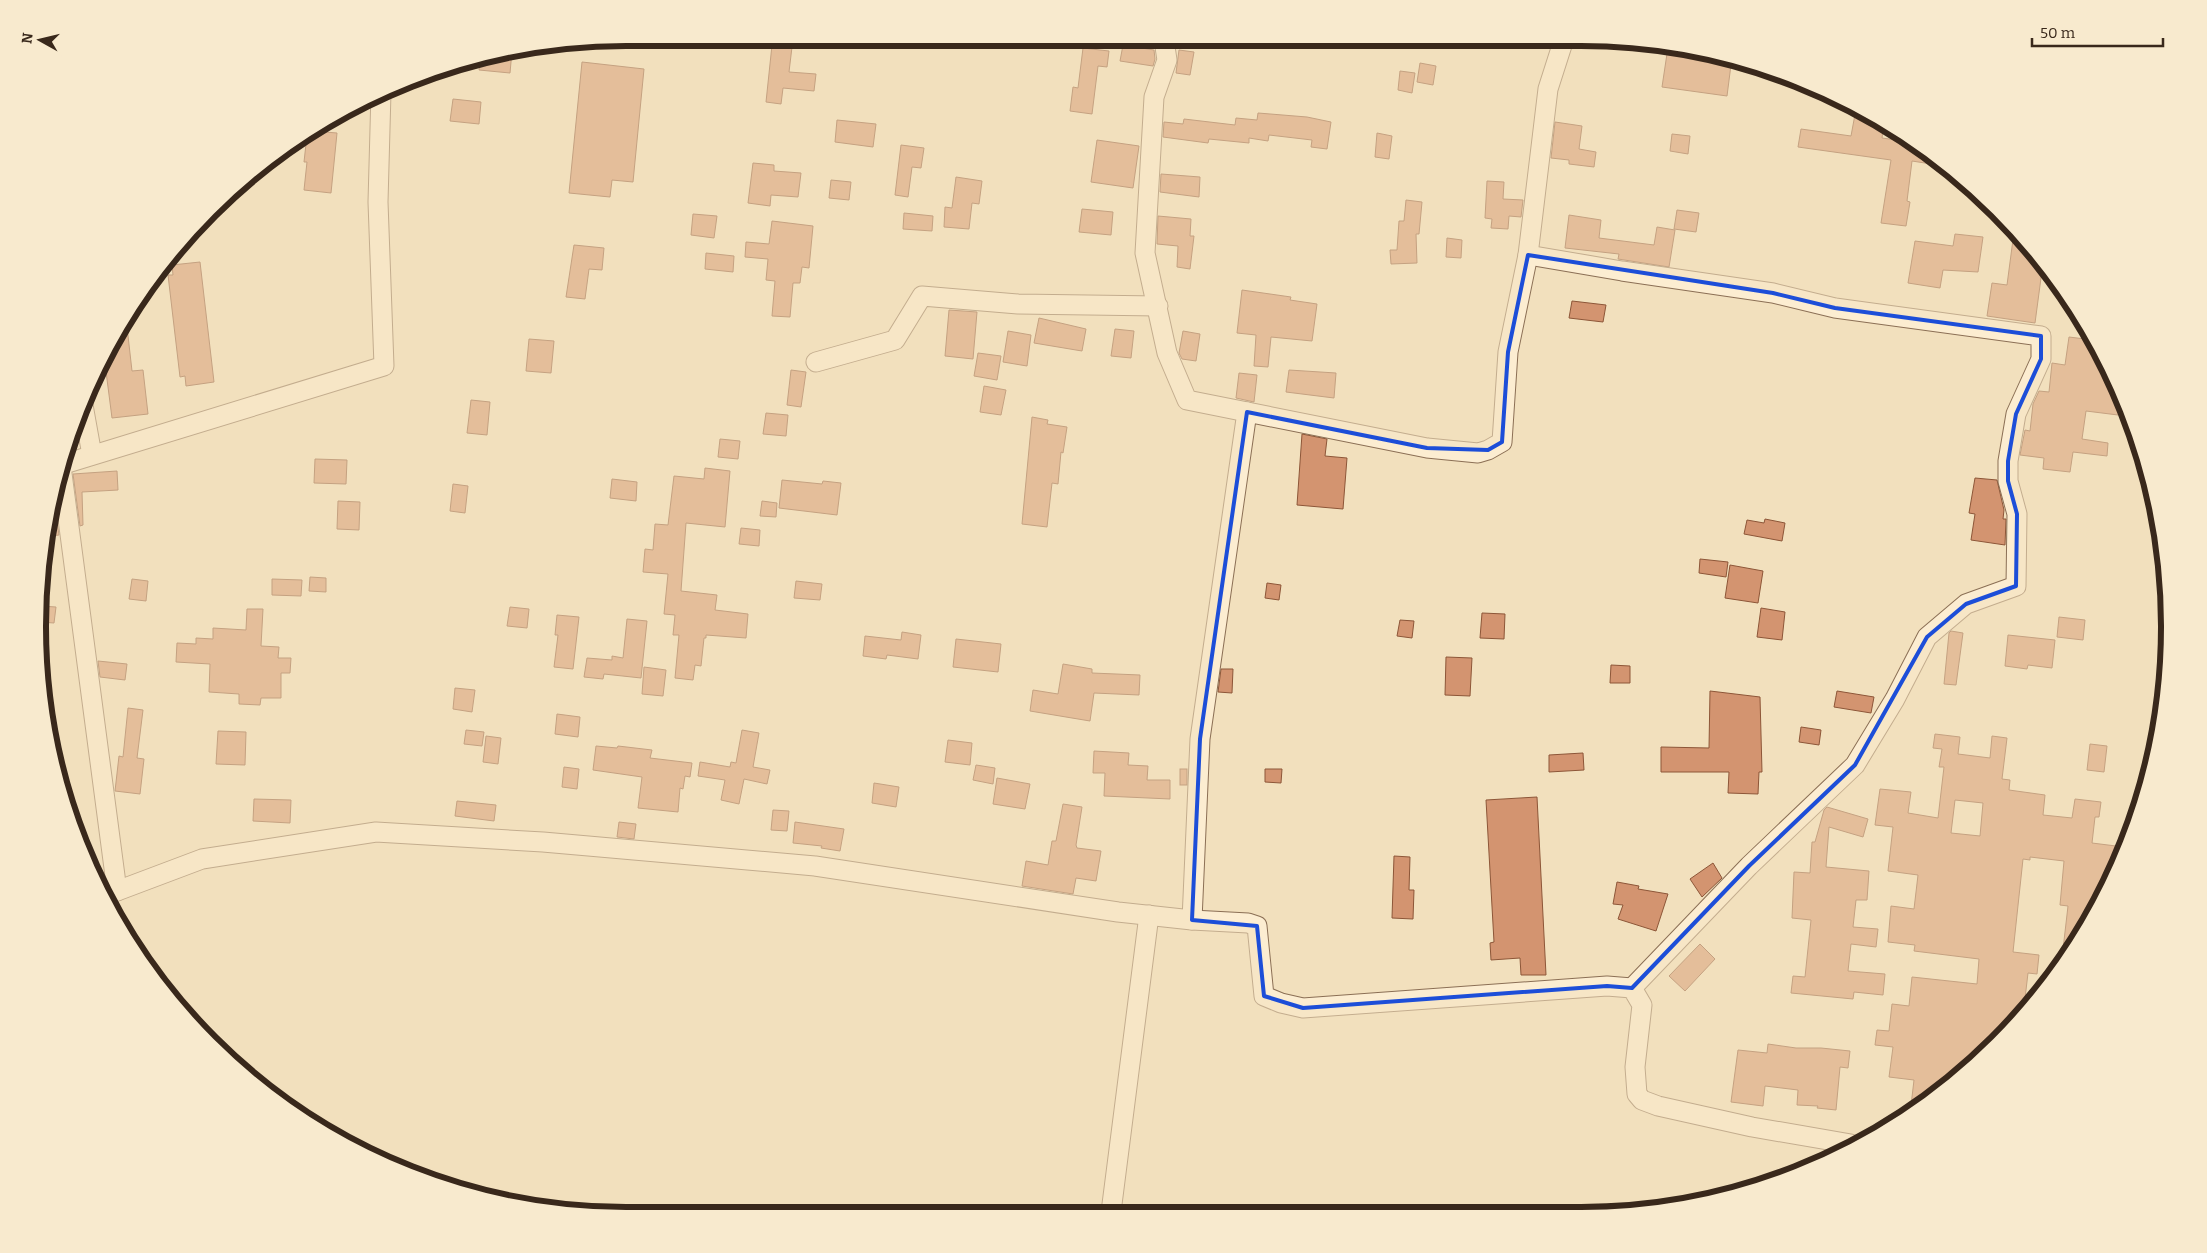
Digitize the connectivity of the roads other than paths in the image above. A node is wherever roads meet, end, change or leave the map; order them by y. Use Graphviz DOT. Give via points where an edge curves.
graph roads {
  1 [pos="1165,46"];
  2 [pos="1562,46"];
  3 [pos="381,101"];
  4 [pos="1528,255"];
  5 [pos="1158,306"];
  6 [pos="816,362"];
  7 [pos="1246,412"];
  8 [pos="86,416"];
  9 [pos="92,455"];
  10 [pos="70,462"];
  11 [pos="63,487"];
  12 [pos="109,888"];
  13 [pos="110,891"];
  14 [pos="1149,915"];
  15 [pos="1192,920"];
  16 [pos="1632,988"];
  17 [pos="1845,1143"];
  18 [pos="1111,1207"];
  1 -- 5 [label="street" via="1167,60 1154,97 1145,253"];
  2 -- 4 [label="street" via="1548,89"];
  3 -- 9 [label="street" via="378,202 384,366"];
  4 -- 7 [label="street" via="1508,352 1502,442 1488,450 1478,453 1427,448"];
  4 -- 16 [label="street" via="1773,292 1835,308 2041,336 2041,359 2016,414 2008,461 2008,481 2017,514 2016,586 1966,604 1927,637 1895,699 1855,765 1749,866"];
  5 -- 6 [label="street" via="1018,304 922,296 895,340"];
  5 -- 7 [label="street" via="1167,353 1187,400"];
  7 -- 15 [label="street" via="1200,739"];
  8 -- 9 [label="street"];
  9 -- 10 [label="street"];
  11 -- 12 [label="street"];
  13 -- 14 [label="street" via="202,859 376,832 543,842 815,866"];
  14 -- 15 [label="street"];
  14 -- 18 [label="street"];
  15 -- 16 [label="street" via="1257,926 1264,996 1303,1008 1607,986"];
  16 -- 17 [label="street" via="1642,1005 1635,1067 1637,1094 1642,1100 1752,1127"];
}
